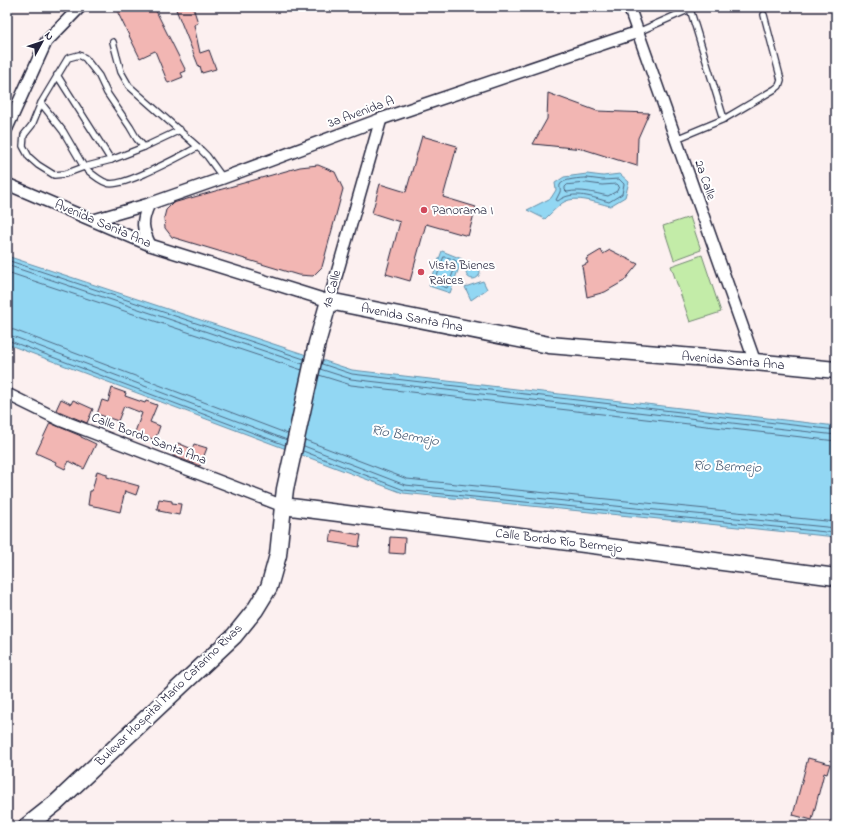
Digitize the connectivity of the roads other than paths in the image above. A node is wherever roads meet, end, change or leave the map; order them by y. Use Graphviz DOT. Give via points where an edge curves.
graph roads {
  1 [pos="80,7"];
  2 [pos="629,7"];
  3 [pos="691,8"];
  4 [pos="764,15"];
  5 [pos="638,32"];
  6 [pos="113,42"];
  7 [pos="57,75"];
  8 [pos="41,103"];
  9 [pos="381,119"];
  10 [pos="724,119"];
  11 [pos="7,128"];
  12 [pos="180,130"];
  13 [pos="676,138"];
  14 [pos="144,147"];
  15 [pos="198,147"];
  16 [pos="111,160"];
  17 [pos="84,167"];
  18 [pos="223,178"];
  19 [pos="7,184"];
  20 [pos="149,204"];
  21 [pos="94,220"];
  22 [pos="150,245"];
  23 [pos="328,301"];
  24 [pos="755,362"];
  25 [pos="836,370"];
  26 [pos="7,394"];
  27 [pos="292,460"];
  28 [pos="282,506"];
  29 [pos="836,577"];
  30 [pos="56,803"];
  31 [pos="27,826"];
  32 [pos="38,826"];
  1 -- 11 [label="street" via="46,42"];
  2 -- 5 [label="street, 2a Calle"];
  3 -- 5 [label="lane"];
  3 -- 10 [label="lane"];
  4 -- 10 [label="lane" via="781,80 779,86"];
  5 -- 9 [label="street, 3a Avenida A"];
  5 -- 13 [label="street, 2a Calle"];
  6 -- 12 [label="lane" via="121,72 129,86"];
  7 -- 8 [label="lane"];
  7 -- 14 [label="lane" via="68,58 78,55 85,58"];
  7 -- 16 [label="lane"];
  8 -- 17 [label="lane" via="63,131"];
  8 -- 17 [label="lane" via="32,125 24,135 23,146 29,157 54,175"];
  9 -- 18 [label="street, 3a Avenida A"];
  9 -- 23 [label="street, 1a Calle"];
  10 -- 13 [label="lane"];
  12 -- 14 [label="lane"];
  12 -- 15 [label="lane"];
  13 -- 24 [label="street, 2a Calle"];
  14 -- 16 [label="lane"];
  15 -- 17 [label="lane" via="162,166 120,183 108,184 96,178"];
  15 -- 18 [label="lane"];
  16 -- 17 [label="lane"];
  18 -- 20 [label="street, 3a Avenida A"];
  19 -- 21 [label="street, Avenida Santa Ana"];
  20 -- 21 [label="street, 3a Avenida A"];
  20 -- 22 [label="street" via="144,214 144,231"];
  21 -- 22 [label="street, Avenida Santa Ana"];
  22 -- 23 [label="street, Avenida Santa Ana"];
  23 -- 24 [label="main road, Avenida Santa Ana" via="549,345"];
  23 -- 27 [label="main road, 1a Calle"];
  24 -- 25 [label="main road, Avenida Santa Ana"];
  26 -- 28 [label="street, Calle Bordo Santa Ana" via="60,420"];
  27 -- 28 [label="main road, Bulevar Hospital Mario Catarino Rivas"];
  28 -- 29 [label="main road, Calle Bordo Río Bermejo"];
  28 -- 30 [label="main road, Bulevar Hospital Mario Catarino Rivas" via="278,555 269,587 255,610 234,636"];
  30 -- 31 [label="main road, Bulevar Hospital Mario Catarino Rivas"];
  30 -- 32 [label="main road, Bulevar Hospital Mario Catarino Rivas"];
}
